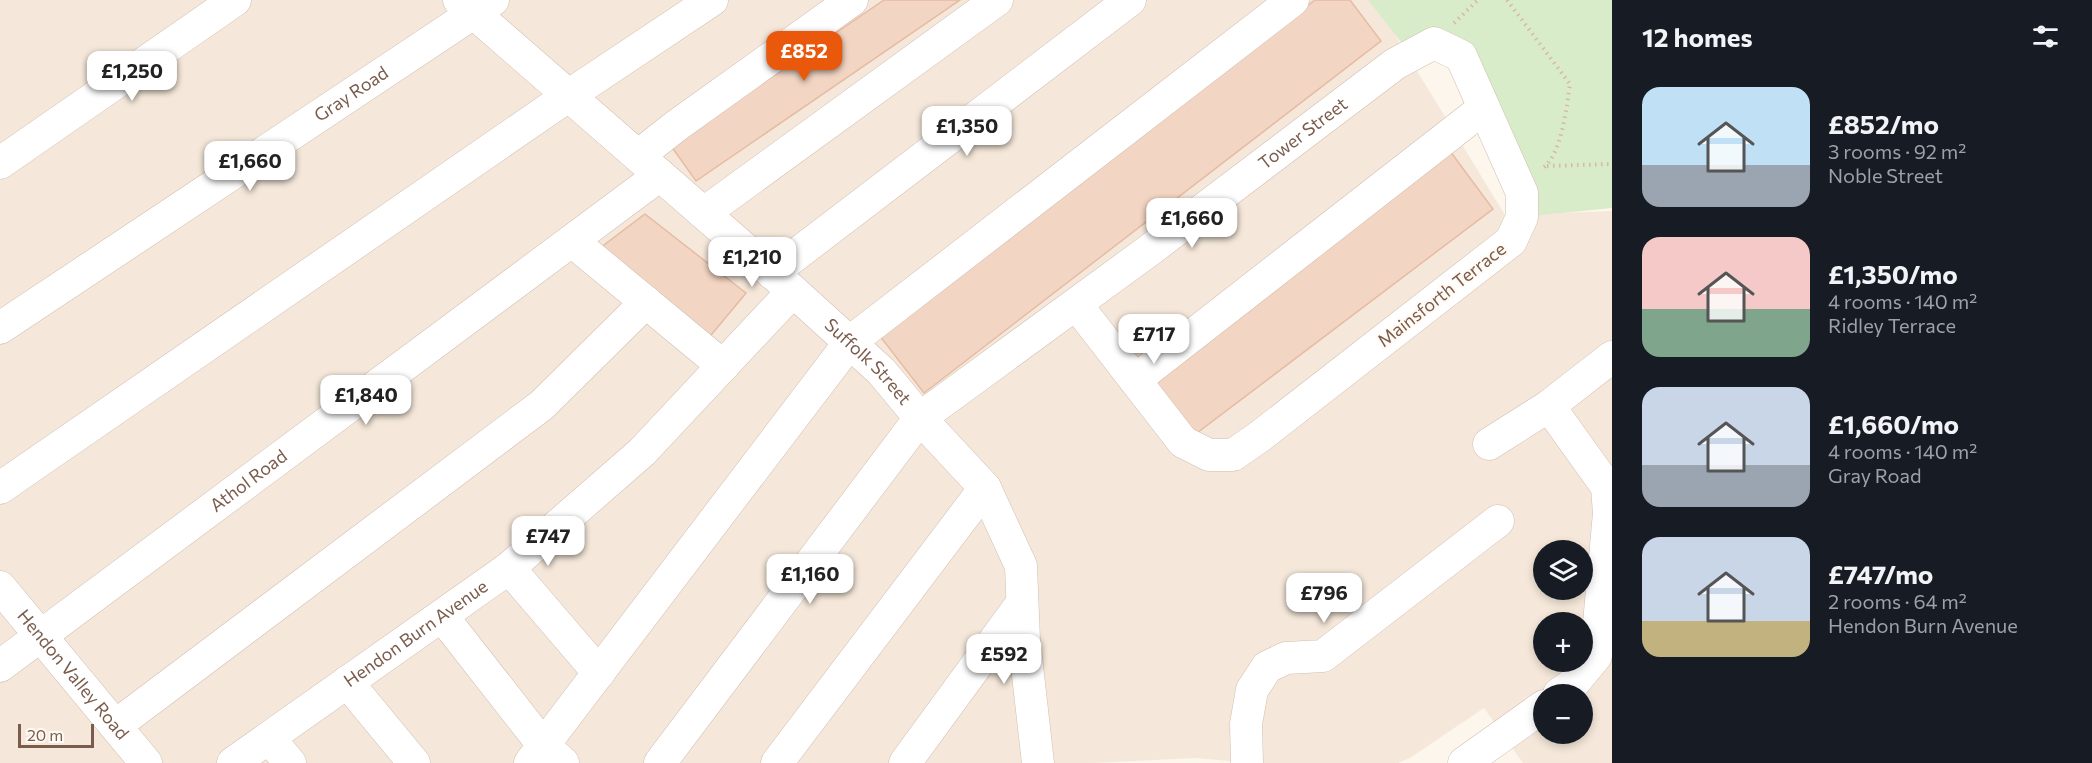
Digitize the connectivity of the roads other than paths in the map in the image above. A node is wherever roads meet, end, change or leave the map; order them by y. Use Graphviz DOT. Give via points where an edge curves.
graph roads {
  1 [pos="235,0"];
  2 [pos="712,0"];
  3 [pos="852,0"];
  4 [pos="997,0"];
  5 [pos="1130,0"];
  6 [pos="1285,3"];
  7 [pos="475,5"];
  8 [pos="1461,56"];
  9 [pos="568,96"];
  10 [pos="1484,108"];
  11 [pos="0,163"];
  12 [pos="649,166"];
  13 [pos="704,213"];
  14 [pos="572,241"];
  15 [pos="783,282"];
  16 [pos="646,303"];
  17 [pos="1076,304"];
  18 [pos="0,328"];
  19 [pos="850,342"];
  20 [pos="1612,357"];
  21 [pos="723,366"];
  22 [pos="1135,380"];
  23 [pos="1549,406"];
  24 [pos="920,418"];
  25 [pos="1489,444"];
  26 [pos="0,488"];
  27 [pos="985,488"];
  28 [pos="1498,521"];
  29 [pos="509,568"];
  30 [pos="0,586"];
  31 [pos="1022,603"];
  32 [pos="442,616"];
  33 [pos="41,637"];
  34 [pos="0,666"];
  35 [pos="600,674"];
  36 [pos="347,682"];
  37 [pos="1573,684"];
  38 [pos="1533,714"];
  39 [pos="115,726"];
  40 [pos="269,738"];
  41 [pos="545,757"];
  42 [pos="146,763"];
  43 [pos="233,763"];
  44 [pos="290,763"];
  45 [pos="414,763"];
  46 [pos="660,763"];
  47 [pos="777,763"];
  48 [pos="905,763"];
  49 [pos="1038,763"];
  50 [pos="1247,763"];
  51 [pos="1464,763"];
  1 -- 11 [label="street"];
  2 -- 9 [label="street"];
  3 -- 12 [label="street, Athol Road" via="676,126"];
  4 -- 13 [label="street"];
  5 -- 15 [label="street, Hendon Burn Avenue"];
  6 -- 19 [label="street"];
  7 -- 9 [label="street, Suffolk Street"];
  7 -- 18 [label="street, Gray Road"];
  8 -- 10 [label="street, Mainsforth Terrace"];
  8 -- 17 [label="street, Tower Street" via="1434,43 1395,64"];
  9 -- 12 [label="street, Suffolk Street"];
  9 -- 26 [label="street"];
  10 -- 22 [label="street"];
  10 -- 22 [label="street, Mainsforth Terrace" via="1522,193 1522,217 1511,241 1233,455 1209,455 1183,442"];
  12 -- 13 [label="street, Suffolk Street"];
  12 -- 14 [label="street, Athol Road"];
  13 -- 15 [label="street, Suffolk Street"];
  14 -- 16 [label="street"];
  14 -- 33 [label="street, Athol Road"];
  15 -- 19 [label="street, Suffolk Street"];
  15 -- 21 [label="street, Hendon Burn Avenue"];
  16 -- 21 [label="street"];
  16 -- 39 [label="street" via="542,405"];
  17 -- 22 [label="street"];
  17 -- 24 [label="street, Tower Street"];
  19 -- 24 [label="street, Suffolk Street" via="881,371"];
  19 -- 35 [label="street"];
  20 -- 23 [label="street"];
  21 -- 29 [label="street, Hendon Burn Avenue" via="642,452"];
  23 -- 25 [label="street"];
  23 -- 37 [label="street" via="1607,487 1609,513 1596,656"];
  24 -- 27 [label="street, Suffolk Street"];
  24 -- 46 [label="street, Tower Street"];
  27 -- 31 [label="street, Suffolk Street" via="1021,566"];
  27 -- 47 [label="street"];
  28 -- 50 [label="street" via="1323,656 1286,658 1267,667 1252,690 1246,724"];
  29 -- 32 [label="street, Hendon Burn Avenue"];
  29 -- 35 [label="street"];
  30 -- 33 [label="street, Hendon Valley Road"];
  31 -- 48 [label="street"];
  31 -- 49 [label="street, Suffolk Street"];
  32 -- 36 [label="street, Hendon Burn Avenue"];
  32 -- 41 [label="street"];
  33 -- 34 [label="street, Athol Road"];
  33 -- 39 [label="street, Hendon Valley Road"];
  35 -- 41 [label="street"];
  36 -- 40 [label="street, Hendon Burn Avenue"];
  36 -- 45 [label="street"];
  38 -- 51 [label="street"];
  39 -- 42 [label="street, Hendon Valley Road"];
  40 -- 43 [label="street, Hendon Burn Avenue"];
  40 -- 44 [label="street"];
}
